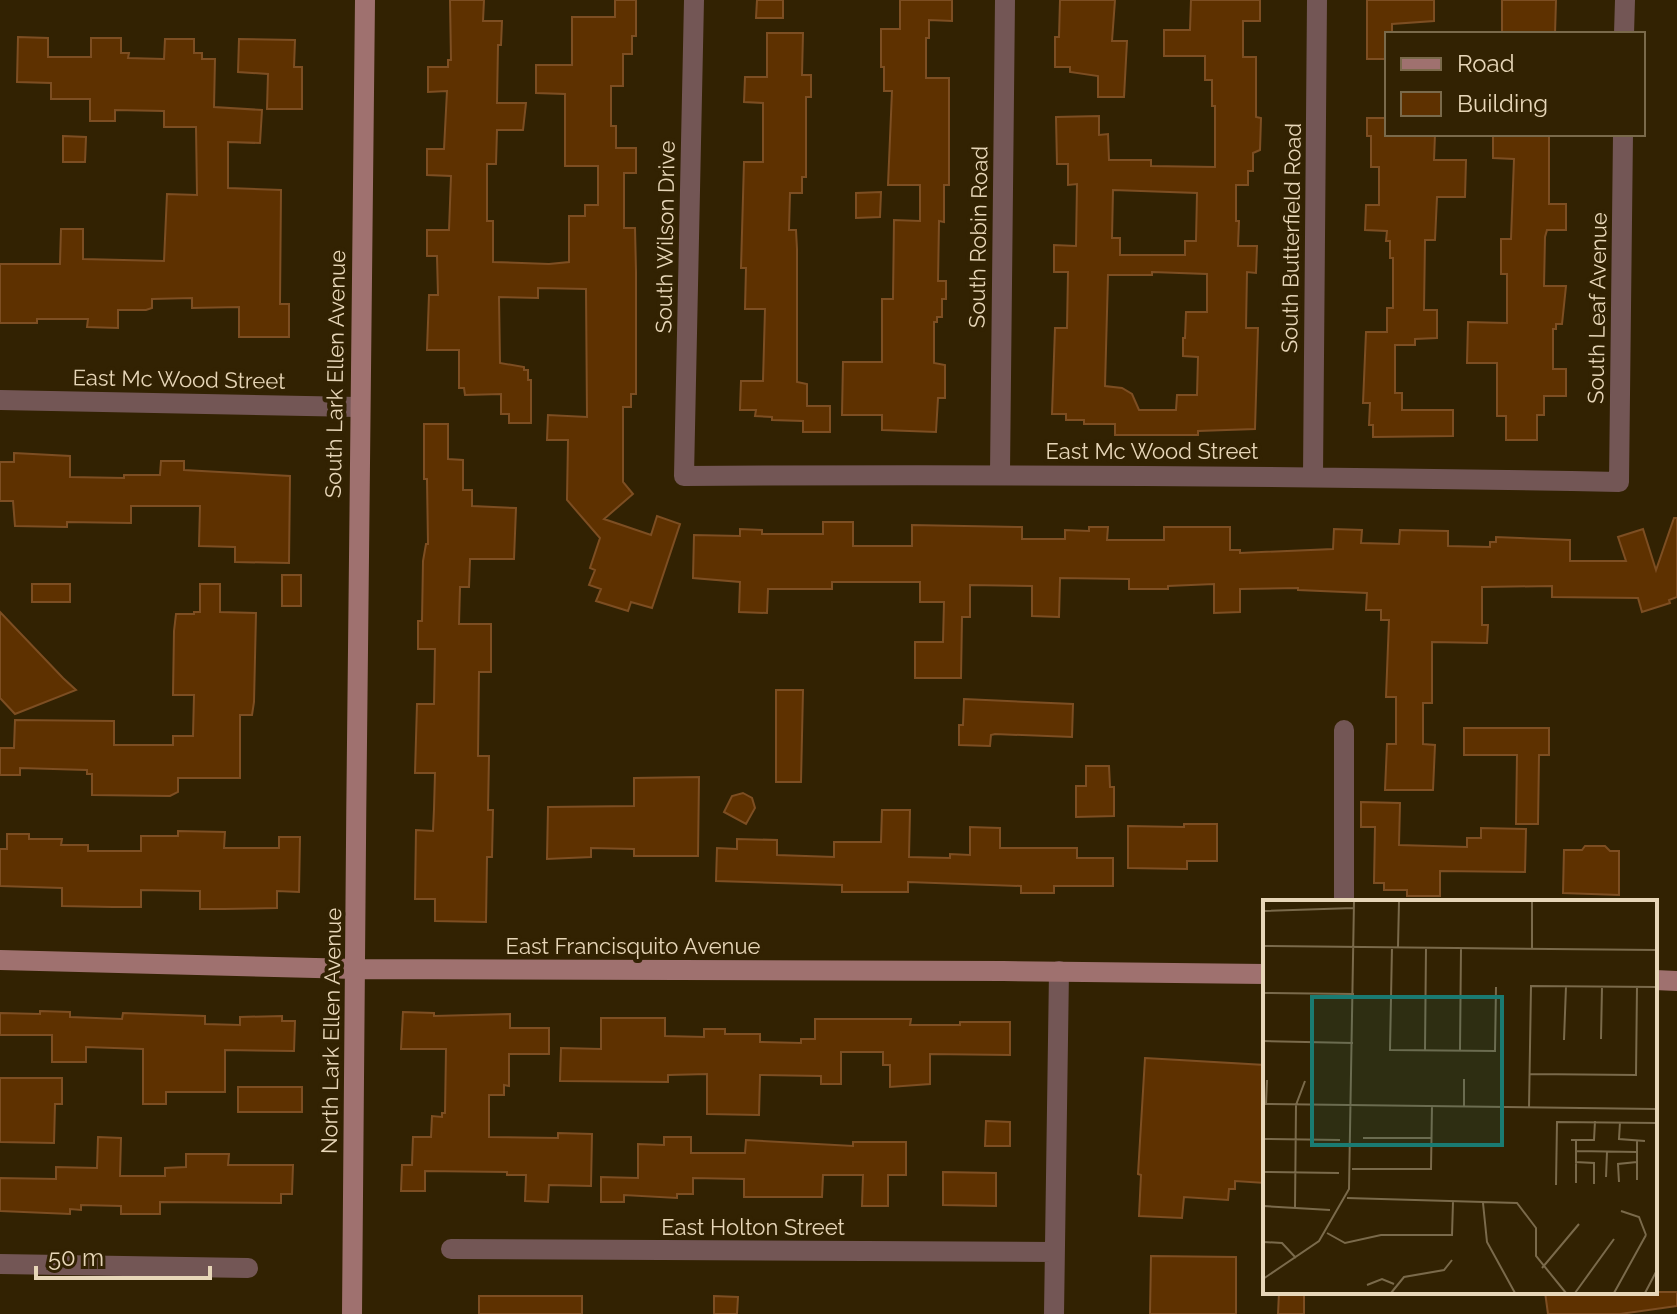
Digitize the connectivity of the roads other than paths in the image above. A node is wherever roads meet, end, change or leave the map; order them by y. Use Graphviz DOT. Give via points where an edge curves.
graph roads {
  1 [pos="365,0"];
  2 [pos="694,0"];
  3 [pos="1005,0"];
  4 [pos="1317,0"];
  5 [pos="1625,0"];
  6 [pos="1624,32"];
  7 [pos="1623,136"];
  8 [pos="0,400"];
  9 [pos="358,407"];
  10 [pos="1000,473"];
  11 [pos="684,476"];
  12 [pos="1313,476"];
  13 [pos="1619,482"];
  14 [pos="1344,730"];
  15 [pos="357,748"];
  16 [pos="1344,900"];
  17 [pos="0,960"];
  18 [pos="356,969"];
  19 [pos="1059,971"];
  20 [pos="1263,974"];
  21 [pos="1657,980"];
  22 [pos="1677,981"];
  23 [pos="451,1249"];
  24 [pos="1054,1252"];
  25 [pos="0,1264"];
  26 [pos="248,1268"];
  27 [pos="352,1314"];
  28 [pos="1054,1314"];
  1 -- 9 [label="street, South Lark Ellen Avenue"];
  2 -- 11 [label="street, South Wilson Drive"];
  3 -- 10 [label="street, South Robin Road"];
  4 -- 12 [label="street, South Butterfield Road"];
  5 -- 6 [label="street"];
  7 -- 13 [label="street, South Leaf Avenue"];
  8 -- 9 [label="street, East Mc Wood Street"];
  9 -- 15 [label="street, South Lark Ellen Avenue"];
  10 -- 11 [label="street, East Mc Wood Street"];
  10 -- 12 [label="street, East Mc Wood Street"];
  12 -- 13 [label="street, East Mc Wood Street"];
  14 -- 16 [label="street"];
  15 -- 18 [label="street, North Lark Ellen Avenue"];
  17 -- 18 [label="street, East Francisquito Avenue"];
  18 -- 19 [label="street, East Francisquito Avenue"];
  18 -- 27 [label="street, North Lark Ellen Avenue"];
  19 -- 20 [label="street, East Francisquito Avenue"];
  19 -- 24 [label="street"];
  21 -- 22 [label="street"];
  23 -- 24 [label="street, East Holton Street"];
  24 -- 28 [label="street"];
  25 -- 26 [label="street"];
}
